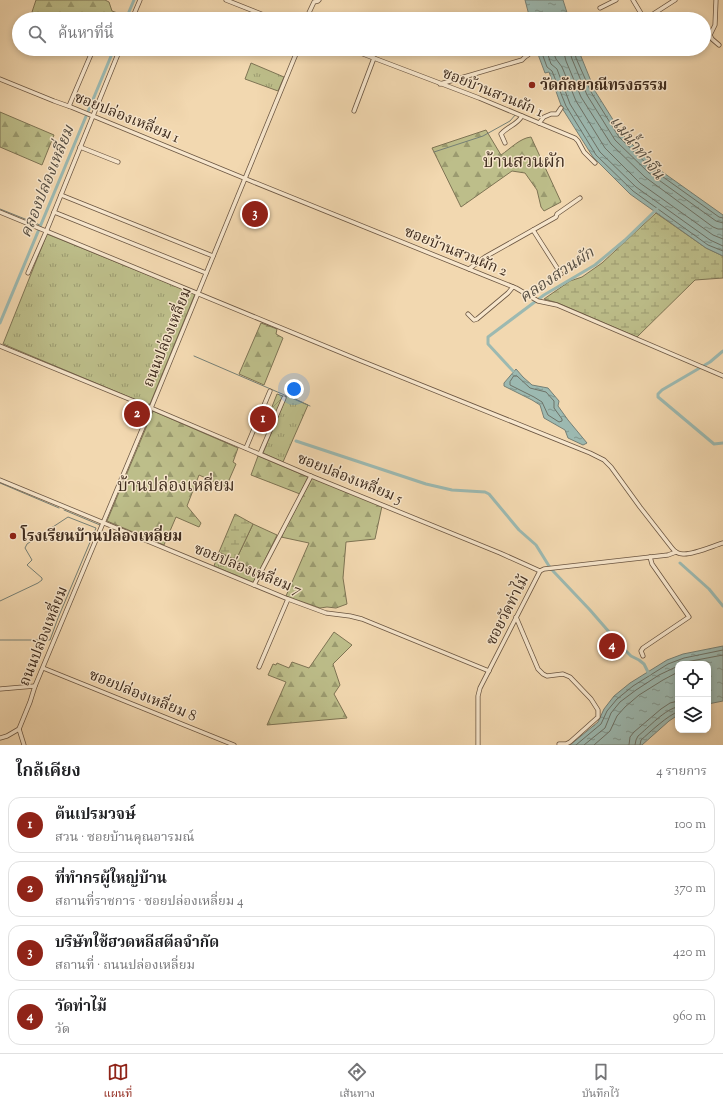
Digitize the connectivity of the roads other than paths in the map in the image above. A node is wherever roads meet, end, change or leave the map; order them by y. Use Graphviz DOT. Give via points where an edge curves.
graph roads {
  1 [pos="140,0"];
  2 [pos="226,0"];
  3 [pos="320,0"];
  4 [pos="616,0"];
  5 [pos="633,0"];
  6 [pos="675,0"];
  7 [pos="716,0"];
  8 [pos="600,8"];
  9 [pos="135,12"];
  10 [pos="256,12"];
  11 [pos="309,12"];
  12 [pos="640,12"];
  13 [pos="656,12"];
  14 [pos="711,33"];
  15 [pos="711,37"];
  16 [pos="719,45"];
  17 [pos="90,56"];
  18 [pos="117,56"];
  19 [pos="295,56"];
  20 [pos="369,56"];
  21 [pos="526,56"];
  22 [pos="374,58"];
  23 [pos="0,79"];
  24 [pos="440,84"];
  25 [pos="69,106"];
  26 [pos="561,108"];
  27 [pos="354,111"];
  28 [pos="91,115"];
  29 [pos="521,116"];
  30 [pos="539,123"];
  31 [pos="505,143"];
  32 [pos="80,147"];
  33 [pos="118,162"];
  34 [pos="595,163"];
  35 [pos="246,179"];
  36 [pos="61,195"];
  37 [pos="580,198"];
  38 [pos="0,212"];
  39 [pos="54,212"];
  40 [pos="533,230"];
  41 [pos="46,232"];
  42 [pos="214,256"];
  43 [pos="468,269"];
  44 [pos="28,273"];
  45 [pos="206,273"];
  46 [pos="561,274"];
  47 [pos="513,287"];
  48 [pos="198,293"];
  49 [pos="468,314"];
  50 [pos="0,346"];
  51 [pos="723,376"];
  52 [pos="270,391"];
  53 [pos="284,398"];
  54 [pos="151,408"];
  55 [pos="246,448"];
  56 [pos="260,454"];
  57 [pos="311,476"];
  58 [pos="0,480"];
  59 [pos="103,523"];
  60 [pos="723,543"];
  61 [pos="676,552"];
  62 [pos="650,557"];
  63 [pos="540,571"];
  64 [pos="254,585"];
  65 [pos="288,599"];
  66 [pos="516,617"];
  67 [pos="643,656"];
  68 [pos="259,667"];
  69 [pos="43,668"];
  70 [pos="489,671"];
  71 [pos="35,686"];
  72 [pos="0,689"];
  73 [pos="18,729"];
  74 [pos="0,738"];
  75 [pos="559,744"];
  76 [pos="24,745"];
  77 [pos="234,745"];
  78 [pos="478,745"];
  1 -- 9 [label="street"];
  2 -- 10 [label="street"];
  3 -- 11 [label="street" via="314,2"];
  4 -- 8 [label="street"];
  5 -- 12 [label="street"];
  6 -- 13 [label="street"];
  7 -- 14 [label="street" via="715,25"];
  15 -- 16 [label="street"];
  17 -- 25 [label="street"];
  18 -- 28 [label="street"];
  19 -- 35 [label="street, ถนนปล่องเหลี่ยม"];
  20 -- 22 [label="street, ซอยบ้านสวนผัก 1"];
  21 -- 24 [label="street" via="522,60"];
  22 -- 24 [label="street, ซอยบ้านสวนผัก 1"];
  22 -- 27 [label="street"];
  23 -- 25 [label="street, ซอยปล่องเหลี่ยม 1"];
  24 -- 29 [label="street, ซอยบ้านสวนผัก 1"];
  25 -- 28 [label="street, ซอยปล่องเหลี่ยม 1"];
  26 -- 30 [label="street" via="557,114 544,117"];
  28 -- 32 [label="street"];
  28 -- 35 [label="street, ซอยปล่องเหลี่ยม 1"];
  29 -- 30 [label="street, ซอยบ้านสวนผัก 1"];
  29 -- 31 [label="street" via="517,123 502,134"];
  30 -- 34 [label="street, ซอยบ้านสวนผัก 1" via="575,138"];
  32 -- 33 [label="street"];
  32 -- 36 [label="street"];
  35 -- 42 [label="street, ถนนปล่องเหลี่ยม"];
  35 -- 43 [label="street, ซอยบ้านสวนผัก 2"];
  36 -- 39 [label="street"];
  36 -- 42 [label="street"];
  37 -- 40 [label="street" via="556,217"];
  38 -- 41 [label="street"];
  39 -- 41 [label="street"];
  39 -- 45 [label="street"];
  40 -- 43 [label="street"];
  40 -- 46 [label="street"];
  41 -- 44 [label="street"];
  41 -- 48 [label="street"];
  42 -- 45 [label="street, ถนนปล่องเหลี่ยม"];
  43 -- 47 [label="street, ซอยบ้านสวนผัก 2"];
  45 -- 48 [label="street, ถนนปล่องเหลี่ยม"];
  47 -- 49 [label="street" via="477,319 472,319"];
  47 -- 51 [label="street, ซอยบ้านสวนผัก 2" via="537,300 557,306"];
  48 -- 54 [label="street, ถนนปล่องเหลี่ยม"];
  48 -- 61 [label="street" via="604,460"];
  50 -- 54 [label="street, ซอยปล่องเหลี่ยม 5"];
  52 -- 55 [label="street"];
  53 -- 56 [label="street"];
  54 -- 55 [label="street, ซอยปล่องเหลี่ยม 5"];
  54 -- 59 [label="street, ถนนปล่องเหลี่ยม"];
  55 -- 56 [label="street, ซอยปล่องเหลี่ยม 5"];
  56 -- 57 [label="street, ซอยปล่องเหลี่ยม 5"];
  57 -- 63 [label="street, ซอยปล่องเหลี่ยม 5"];
  57 -- 64 [label="street"];
  58 -- 59 [label="street, ซอยปล่องเหลี่ยม 7"];
  59 -- 64 [label="street, ซอยปล่องเหลี่ยม 7"];
  59 -- 69 [label="street, ถนนปล่องเหลี่ยม"];
  60 -- 61 [label="street, ซอยวัดท่าไม้" via="690,553"];
  61 -- 62 [label="street, ซอยวัดท่าไม้"];
  62 -- 63 [label="street, ซอยวัดท่าไม้"];
  62 -- 67 [label="street" via="652,564 689,617 643,648"];
  63 -- 66 [label="street, ซอยวัดท่าไม้"];
  64 -- 65 [label="street, ซอยปล่องเหลี่ยม 7"];
  65 -- 68 [label="street"];
  65 -- 70 [label="street, ซอยปล่องเหลี่ยม 7" via="326,613 362,619"];
  66 -- 70 [label="street, ซอยวัดท่าไม้"];
  66 -- 75 [label="street" via="542,674 564,674 570,677 586,692 598,710 598,716 574,739 566,744"];
  69 -- 71 [label="street, ถนนปล่องเหลี่ยม"];
  69 -- 77 [label="street, ซอยปล่องเหลี่ยม 8"];
  70 -- 78 [label="street, ซอยวัดท่าไม้" via="479,694"];
  71 -- 72 [label="street"];
  71 -- 73 [label="street, ถนนปล่องเหลี่ยม"];
  73 -- 74 [label="street"];
  73 -- 76 [label="street"];
}
